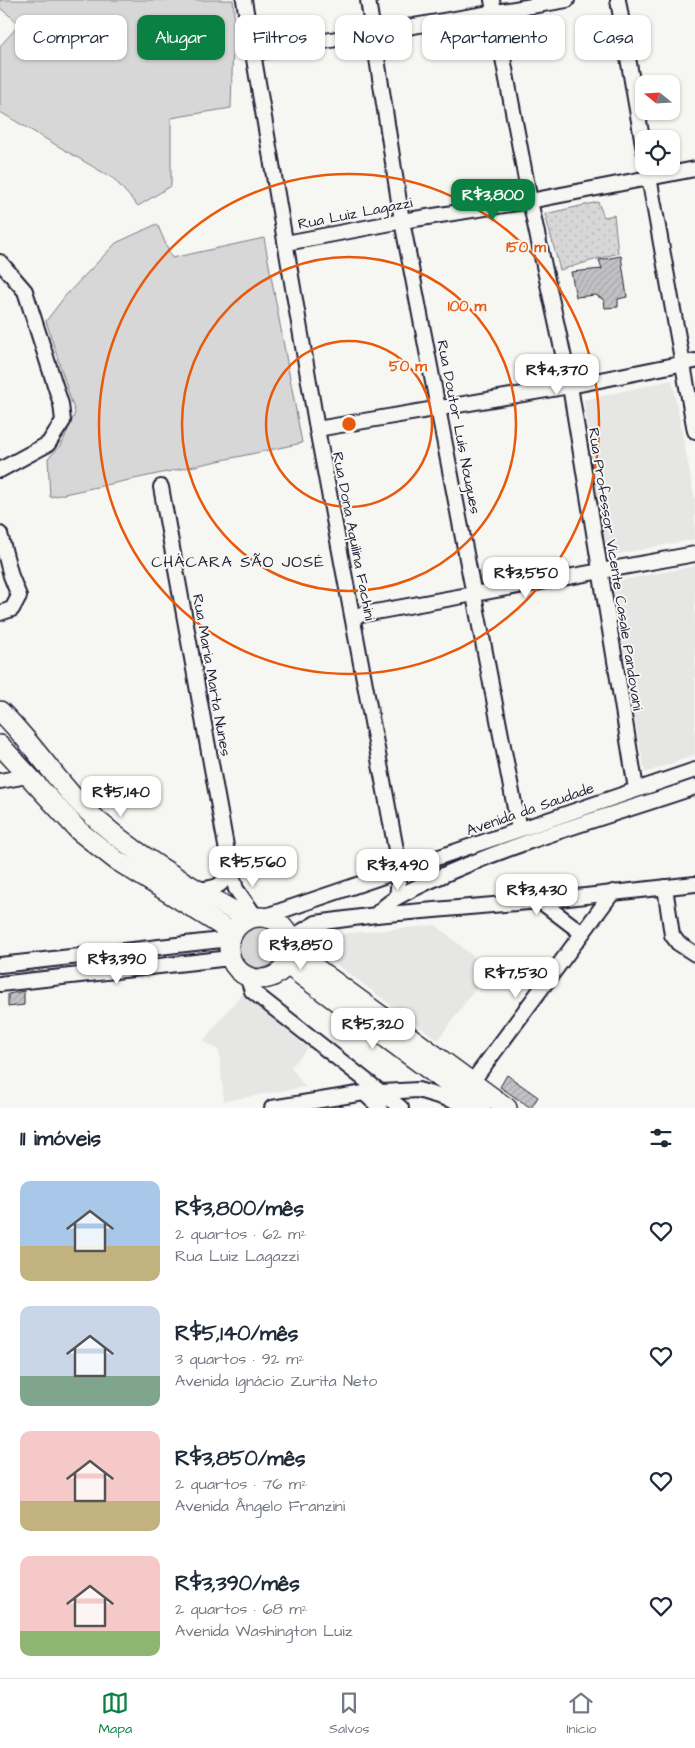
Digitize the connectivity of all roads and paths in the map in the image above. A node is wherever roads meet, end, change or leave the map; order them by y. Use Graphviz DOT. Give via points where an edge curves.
graph roads {
  1 [pos="244,0"];
  2 [pos="368,0"];
  3 [pos="567,0"];
  4 [pos="618,0"];
  5 [pos="494,7"];
  6 [pos="247,15"];
  7 [pos="371,15"];
  8 [pos="412,25"];
  9 [pos="255,60"];
  10 [pos="378,60"];
  11 [pos="641,130"];
  12 [pos="695,169"];
  13 [pos="680,170"];
  14 [pos="636,175"];
  15 [pos="649,175"];
  16 [pos="530,201"];
  17 [pos="402,220"];
  18 [pos="286,243"];
  19 [pos="0,262"];
  20 [pos="689,362"];
  21 [pos="570,386"];
  22 [pos="438,407"];
  23 [pos="318,430"];
  24 [pos="695,432"];
  25 [pos="0,470"];
  26 [pos="162,487"];
  27 [pos="0,534"];
  28 [pos="695,554"];
  29 [pos="598,571"];
  30 [pos="474,594"];
  31 [pos="0,613"];
  32 [pos="353,616"];
  33 [pos="0,711"];
  34 [pos="0,746"];
  35 [pos="695,770"];
  36 [pos="27,776"];
  37 [pos="0,780"];
  38 [pos="695,787"];
  39 [pos="636,789"];
  40 [pos="519,829"];
  41 [pos="230,868"];
  42 [pos="400,871"];
  43 [pos="384,878"];
  44 [pos="695,884"];
  45 [pos="665,887"];
  46 [pos="196,890"];
  47 [pos="613,892"];
  48 [pos="397,897"];
  49 [pos="540,901"];
  50 [pos="380,910"];
  51 [pos="256,918"];
  52 [pos="582,933"];
  53 [pos="231,936"];
  54 [pos="288,951"];
  55 [pos="695,954"];
  56 [pos="230,958"];
  57 [pos="0,965"];
  58 [pos="247,976"];
  59 [pos="0,984"];
  60 [pos="472,1082"];
  61 [pos="381,1092"];
  62 [pos="364,1093"];
  63 [pos="272,1108"];
  64 [pos="380,1108"];
  65 [pos="401,1108"];
  66 [pos="480,1108"];
  67 [pos="507,1108"];
  1 -- 6 [label="street, Rua Dona Aquilina Fachini"];
  2 -- 7 [label="street, Rua Doutor Luís Nougues"];
  3 -- 5 [label="street"];
  4 -- 11 [label="street"];
  5 -- 8 [label="street"];
  5 -- 16 [label="street, Rua Professor Vicente Casale Pandovani"];
  9 -- 18 [label="street, Rua Dona Aquilina Fachini"];
  10 -- 17 [label="street, Rua Doutor Luís Nougues"];
  12 -- 13 [label="street, Rua Luiz Lagazzi"];
  14 -- 16 [label="street, Rua Luiz Lagazzi"];
  15 -- 20 [label="street"];
  16 -- 17 [label="street, Rua Luiz Lagazzi"];
  16 -- 21 [label="street, Rua Professor Vicente Casale Pandovani"];
  17 -- 18 [label="street, Rua Luiz Lagazzi"];
  17 -- 22 [label="street, Rua Doutor Luís Nougues"];
  18 -- 23 [label="street, Rua Dona Aquilina Fachini"];
  19 -- 25 [label="street" via="25,291 61,404 63,421 48,444"];
  20 -- 21 [label="street"];
  20 -- 24 [label="street"];
  21 -- 22 [label="street"];
  21 -- 29 [label="street, Rua Professor Vicente Casale Pandovani"];
  22 -- 23 [label="street"];
  22 -- 30 [label="street, Rua Doutor Luís Nougues"];
  23 -- 32 [label="street, Rua Dona Aquilina Fachini"];
  26 -- 41 [label="street, Rua Maria Marta Nunes"];
  27 -- 31 [label="street" via="19,596 12,609"];
  28 -- 29 [label="street"];
  29 -- 30 [label="street"];
  29 -- 39 [label="street, Rua Professor Vicente Casale Pandovani"];
  30 -- 32 [label="street"];
  30 -- 40 [label="street, Rua Doutor Luís Nougues"];
  32 -- 42 [label="street, Rua Dona Aquilina Fachini"];
  33 -- 46 [label="main road" via="83,806 117,837"];
  34 -- 36 [label="main road"];
  35 -- 39 [label="street, Avenida da Saudade"];
  36 -- 37 [label="street"];
  36 -- 53 [label="main road" via="79,831 116,860"];
  38 -- 48 [label="street" via="463,866"];
  39 -- 40 [label="street, Avenida da Saudade"];
  40 -- 42 [label="street, Avenida da Saudade"];
  41 -- 46 [label="street" via="219,887"];
  41 -- 51 [label="street, Rua Maria Marta Nunes" via="236,889"];
  42 -- 43 [label="street, Avenida da Saudade"];
  42 -- 48 [label="street, Rua Dona Aquilina Fachini"];
  43 -- 50 [label="street"];
  43 -- 51 [label="street, Avenida da Saudade"];
  44 -- 45 [label="street"];
  45 -- 47 [label="street"];
  45 -- 55 [label="street" via="672,935"];
  46 -- 51 [label="main road"];
  47 -- 49 [label="street"];
  47 -- 52 [label="street"];
  48 -- 50 [label="street"];
  49 -- 50 [label="street"];
  49 -- 52 [label="street"];
  50 -- 54 [label="street" via="316,924"];
  51 -- 53 [label="main road" via="239,925"];
  51 -- 54 [label="main road" via="280,924"];
  52 -- 60 [label="street"];
  53 -- 56 [label="main road"];
  53 -- 57 [label="street"];
  54 -- 58 [label="main road" via="280,971 264,978"];
  54 -- 60 [label="main road"];
  54 -- 66 [label="main road"];
  56 -- 58 [label="main road"];
  56 -- 59 [label="street"];
  58 -- 61 [label="street" via="252,991"];
  60 -- 67 [label="main road"];
  61 -- 62 [label="street"];
  61 -- 65 [label="street"];
  61 -- 66 [label="street" via="418,1090"];
  62 -- 63 [label="street"];
  62 -- 64 [label="street"];
}
